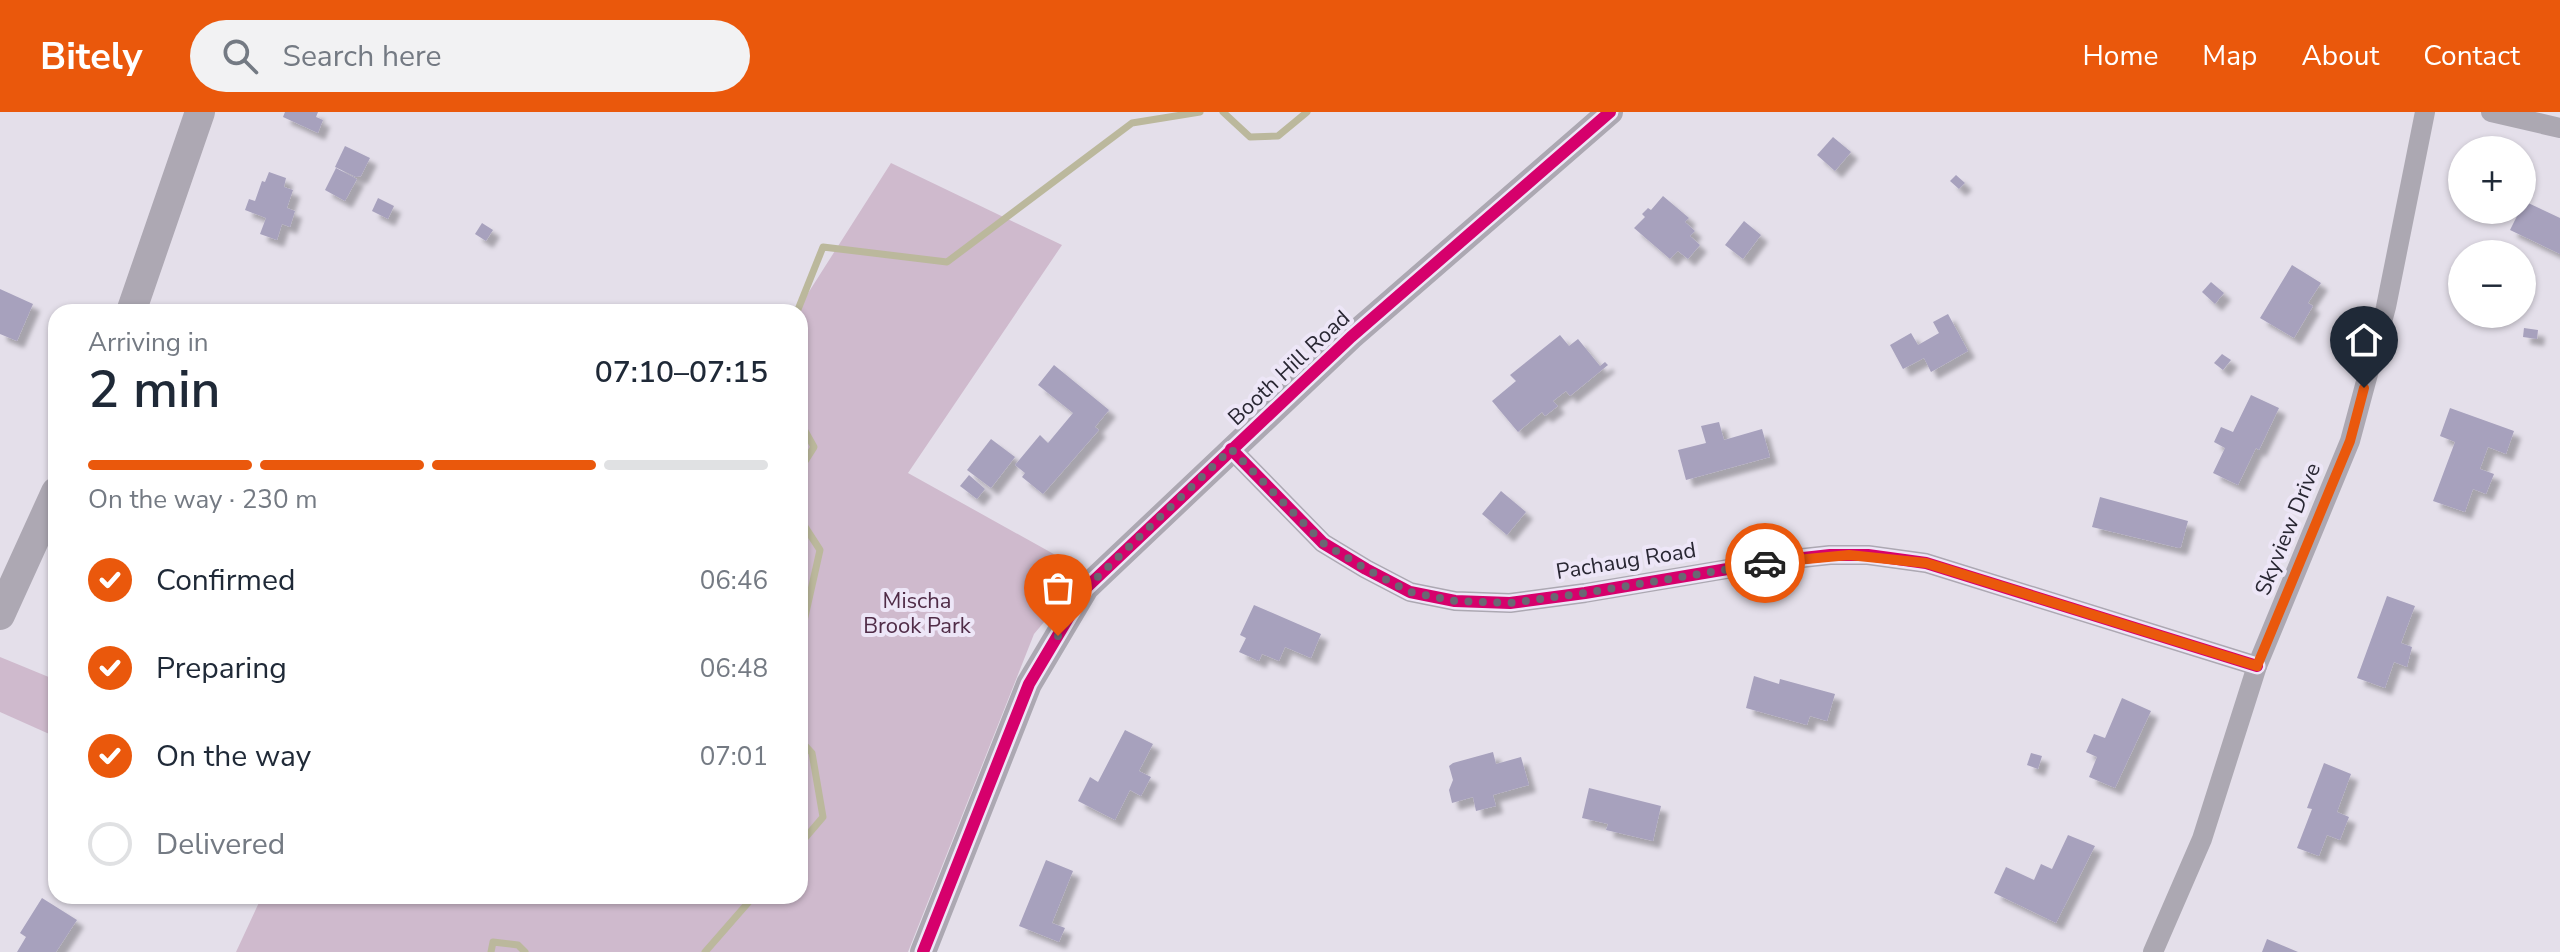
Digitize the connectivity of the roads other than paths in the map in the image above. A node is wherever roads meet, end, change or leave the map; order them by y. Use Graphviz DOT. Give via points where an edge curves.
graph roads {
  1 [pos="200,112"];
  2 [pos="1610,112"];
  3 [pos="2425,112"];
  4 [pos="2491,112"];
  5 [pos="2560,128"];
  6 [pos="134,304"];
  7 [pos="1231,449"];
  8 [pos="48,510"];
  9 [pos="0,615"];
  10 [pos="2257,666"];
  11 [pos="923,952"];
  12 [pos="2153,952"];
  1 -- 6 [label="main road"];
  2 -- 7 [label="street, Booth Hill Road"];
  3 -- 10 [label="street, Skyview Drive" via="2386,307 2350,441"];
  4 -- 5 [label="street"];
  7 -- 10 [label="street, Pachaug Road" via="1323,543 1410,592 1455,601 1510,603 1775,561 1868,555 1926,563"];
  7 -- 11 [label="street, Booth Hill Road" via="1086,588 1029,684"];
  8 -- 9 [label="main road"];
  10 -- 12 [label="street, Skyview Drive" via="2202,839"];
}
